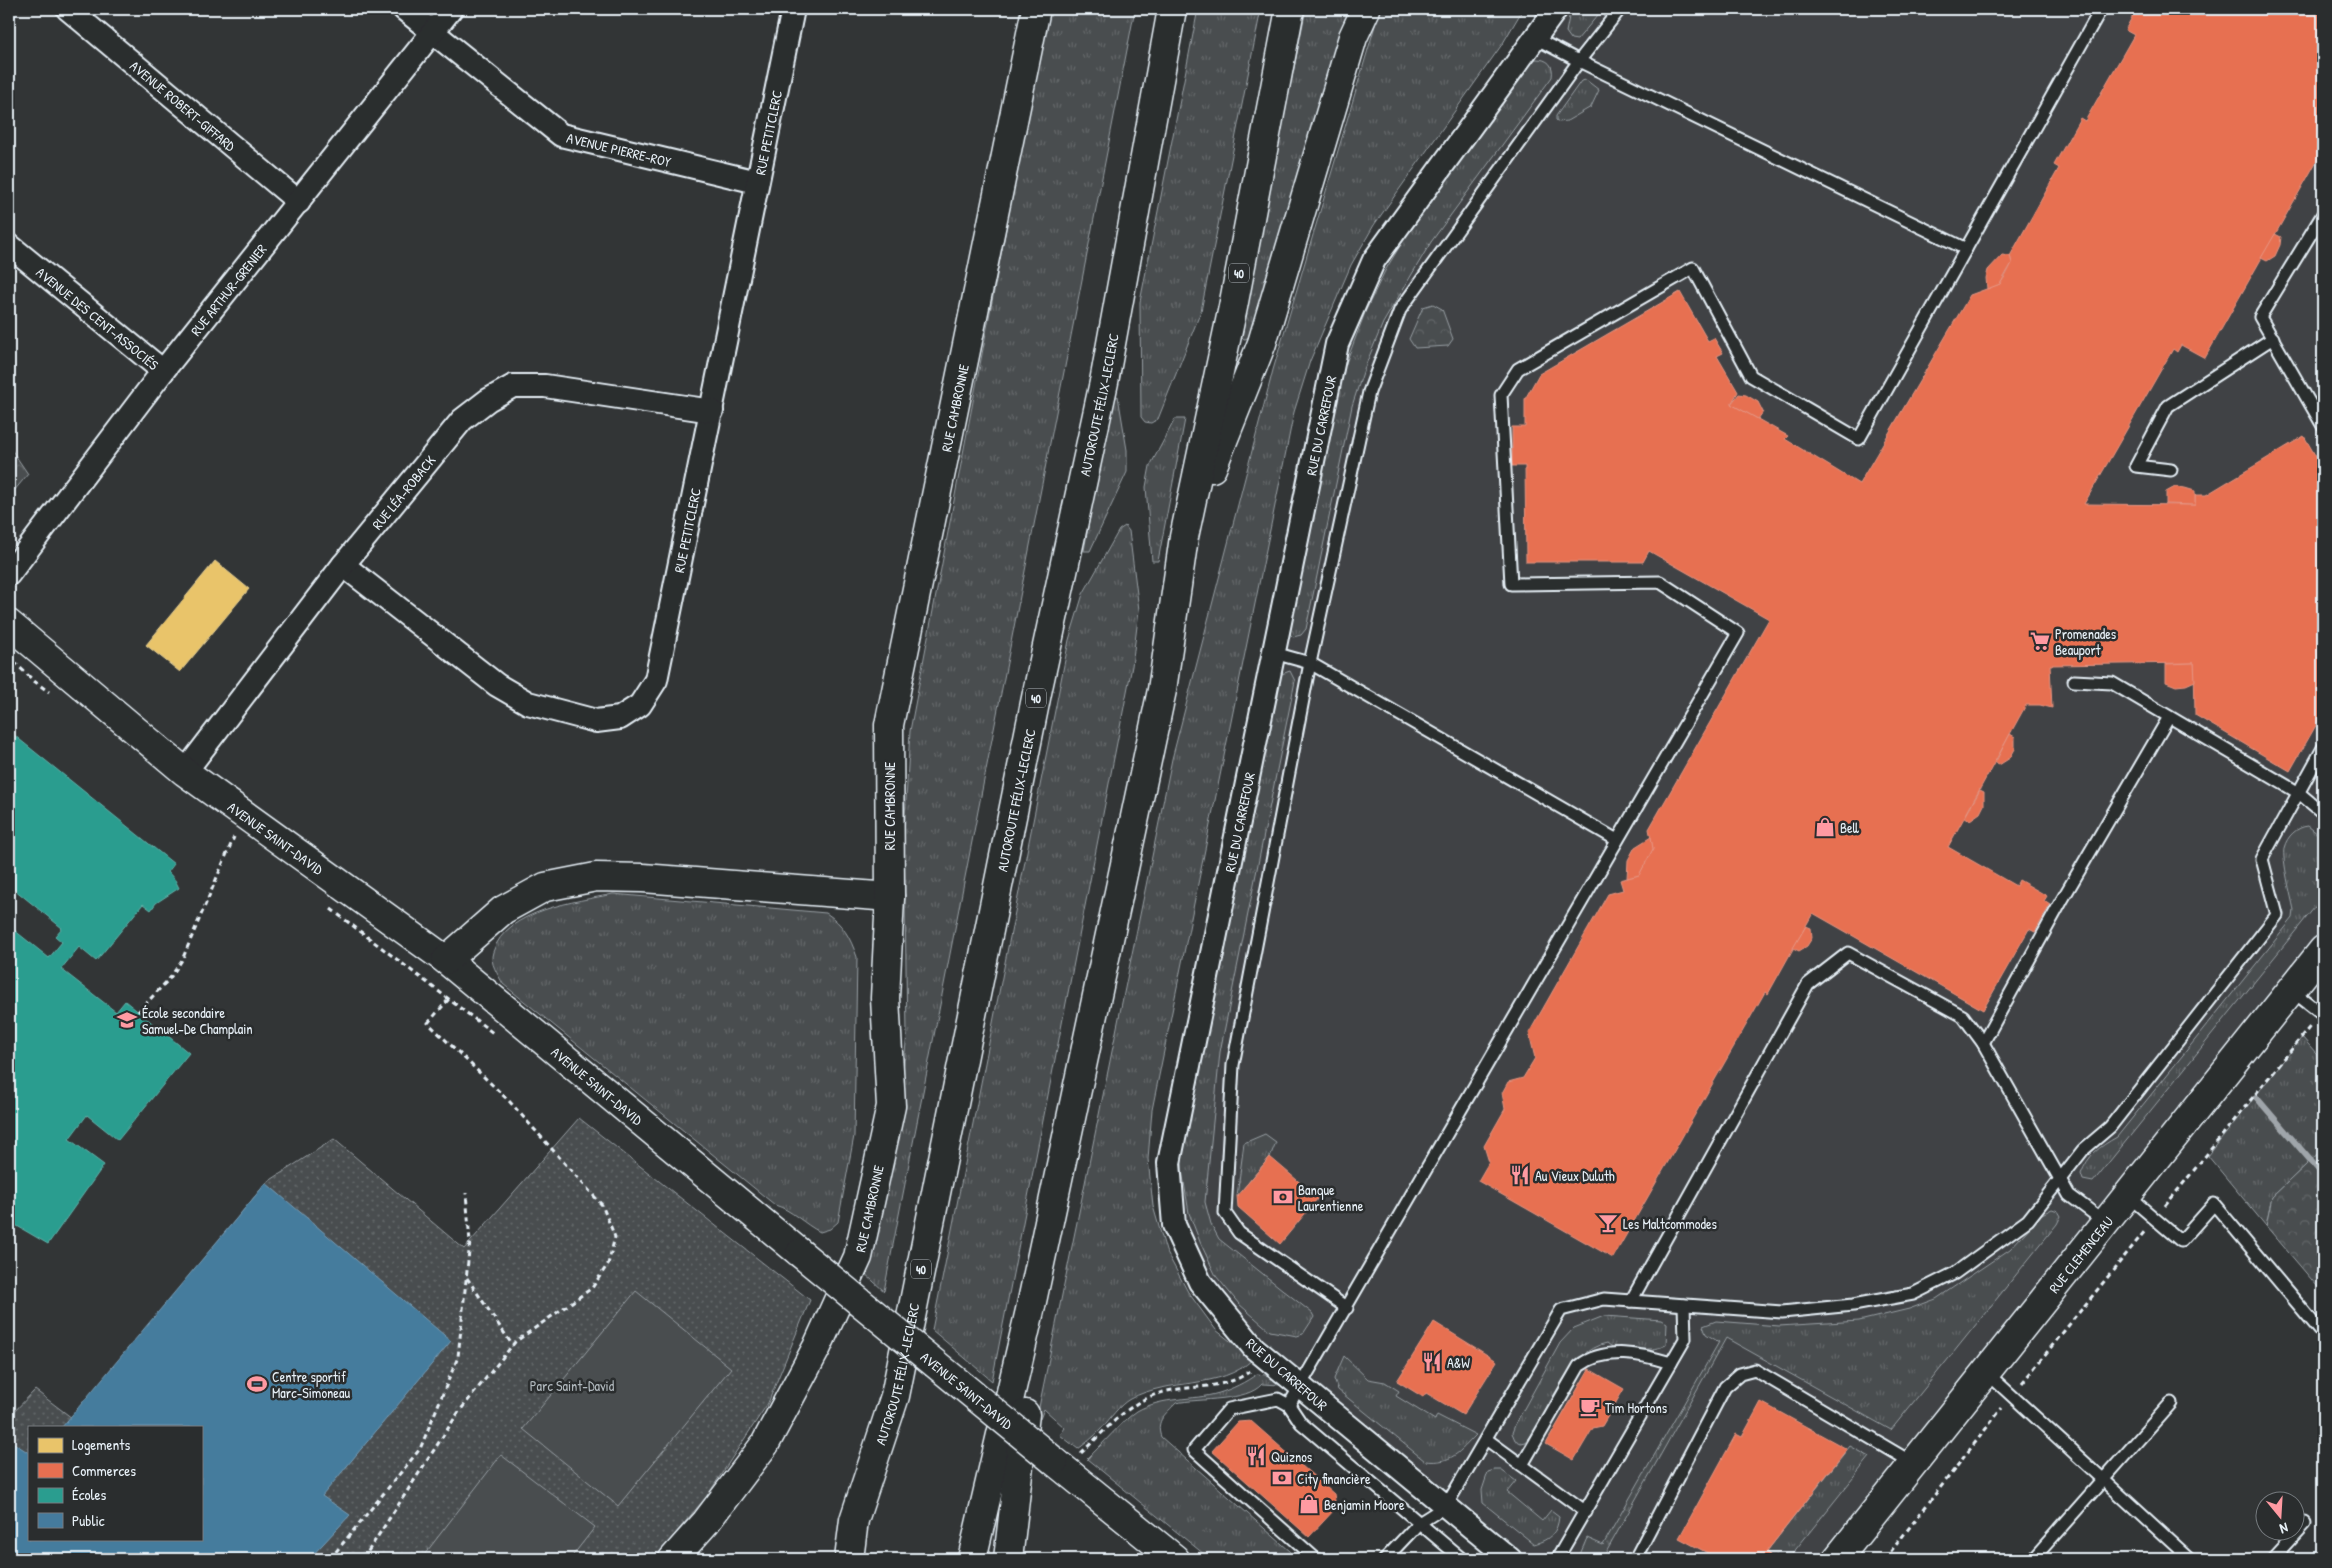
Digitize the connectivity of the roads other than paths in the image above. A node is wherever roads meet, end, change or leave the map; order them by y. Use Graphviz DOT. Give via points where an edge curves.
graph roads {
  1 [pos="68,9"];
  2 [pos="404,9"];
  3 [pos="451,9"];
  4 [pos="793,9"];
  5 [pos="1036,9"];
  6 [pos="1172,9"];
  7 [pos="1290,9"];
  8 [pos="1366,9"];
  9 [pos="1556,9"];
  10 [pos="1620,9"];
  11 [pos="2101,9"];
  12 [pos="432,32"];
  13 [pos="1535,38"];
  14 [pos="1580,61"];
  15 [pos="757,182"];
  16 [pos="299,202"];
  17 [pos="2323,214"];
  18 [pos="9,245"];
  19 [pos="1966,249"];
  20 [pos="2273,338"];
  21 [pos="163,371"];
  22 [pos="712,411"];
  23 [pos="2323,426"];
  24 [pos="2171,470"];
  25 [pos="1184,537"];
  26 [pos="344,565"];
  27 [pos="9,574"];
  28 [pos="9,624"];
  29 [pos="1274,653"];
  30 [pos="1310,663"];
  31 [pos="2074,680"];
  32 [pos="2169,717"];
  33 [pos="2323,748"];
  34 [pos="185,772"];
  35 [pos="2299,793"];
  36 [pos="2323,813"];
  37 [pos="1618,840"];
  38 [pos="890,896"];
  39 [pos="2323,950"];
  40 [pos="446,960"];
  41 [pos="2291,990"];
  42 [pos="2322,1014"];
  43 [pos="1983,1043"];
  44 [pos="2060,1180"];
  45 [pos="2127,1195"];
  46 [pos="2106,1222"];
  47 [pos="1631,1301"];
  48 [pos="1684,1305"];
  49 [pos="1031,1306"];
  50 [pos="1347,1308"];
  51 [pos="2323,1334"];
  52 [pos="1671,1363"];
  53 [pos="1986,1372"];
  54 [pos="1295,1396"];
  55 [pos="2171,1403"];
  56 [pos="1486,1439"];
  57 [pos="1913,1463"];
  58 [pos="1522,1466"];
  59 [pos="2104,1479"];
  60 [pos="1446,1506"];
  61 [pos="1586,1512"];
  62 [pos="854,1520"];
  63 [pos="1419,1523"];
  64 [pos="2305,1524"];
  65 [pos="1842,1557"];
  66 [pos="1505,1558"];
  67 [pos="673,1559"];
  68 [pos="837,1559"];
  69 [pos="849,1559"];
  70 [pos="972,1559"];
  71 [pos="1008,1559"];
  72 [pos="1175,1559"];
  73 [pos="1316,1559"];
  74 [pos="1385,1559"];
  75 [pos="1462,1559"];
  76 [pos="1557,1559"];
  77 [pos="1636,1559"];
  78 [pos="2033,1559"];
  79 [pos="2190,1559"];
  80 [pos="2272,1559"];
  1 -- 16 [label="street, AVENUE ROBERT-GIFFARD"];
  2 -- 12 [label="street, AVENUE PIERRE-ROY"];
  3 -- 12 [label="street, RUE ARTHUR-GRENIER"];
  4 -- 15 [label="street, RUE PETITCLERC"];
  5 -- 38 [label="main road, RUE CAMBRONNE" via="889,725"];
  6 -- 62 [label="main road, AUTOROUTE FÉLIX-LECLERC / 40" via="1104,382 1038,688 895,1396"];
  7 -- 25 [label="main road, 40" via="1233,307"];
  8 -- 25 [label="main road" via="1353,37 1262,343"];
  9 -- 13 [label="street, RUE DU CARREFOUR"];
  10 -- 14 [label="lane"];
  11 -- 19 [label="lane"];
  12 -- 15 [label="street, AVENUE PIERRE-ROY" via="561,135"];
  12 -- 16 [label="street, RUE ARTHUR-GRENIER"];
  13 -- 14 [label="lane"];
  13 -- 29 [label="street, RUE DU CARREFOUR" via="1374,260 1337,344"];
  14 -- 19 [label="lane"];
  14 -- 30 [label="lane" via="1400,310 1369,392"];
  15 -- 22 [label="street, RUE PETITCLERC"];
  16 -- 21 [label="street, RUE ARTHUR-GRENIER"];
  17 -- 20 [label="lane" via="2260,317"];
  18 -- 21 [label="street, AVENUE DES CENT-ASSOCIÉS"];
  19 -- 37 [label="lane" via="1859,440 1751,376 1693,268 1518,369 1501,395 1511,584 1660,582 1738,633"];
  20 -- 23 [label="lane"];
  20 -- 24 [label="lane" via="2168,406 2136,466"];
  21 -- 27 [label="street, RUE ARTHUR-GRENIER"];
  22 -- 26 [label="street, RUE LÉA-ROBACK" via="545,386 513,386 462,420"];
  22 -- 26 [label="street, RUE PETITCLERC" via="656,680 640,705 620,718 596,721 528,704 497,685"];
  25 -- 49 [label="main road, 40" via="1162,690"];
  26 -- 34 [label="street, RUE LÉA-ROBACK"];
  28 -- 34 [label="main road, AVENUE SAINT-DAVID"];
  29 -- 30 [label="lane"];
  29 -- 54 [label="street, RUE DU CARREFOUR" via="1169,1162 1174,1225 1200,1282"];
  30 -- 37 [label="lane"];
  30 -- 50 [label="lane" via="1233,1065 1225,1212 1239,1233"];
  31 -- 32 [label="lane" via="2112,683"];
  32 -- 35 [label="lane"];
  32 -- 43 [label="lane"];
  33 -- 35 [label="lane"];
  34 -- 40 [label="main road, AVENUE SAINT-DAVID"];
  35 -- 36 [label="lane"];
  35 -- 44 [label="lane" via="2262,859 2277,915 2110,1127 2083,1150"];
  37 -- 50 [label="lane"];
  38 -- 40 [label="main road" via="596,876 546,887 503,910"];
  38 -- 67 [label="main road, RUE CAMBRONNE" via="885,998 891,1106 858,1257 817,1347 765,1444 706,1522"];
  39 -- 41 [label="main road, RUE CLEMENCEAU"];
  40 -- 72 [label="main road, AVENUE SAINT-DAVID, bridge"];
  41 -- 42 [label="lane"];
  41 -- 45 [label="main road, RUE CLEMENCEAU"];
  43 -- 44 [label="lane"];
  43 -- 47 [label="lane" via="1963,1016 1848,953 1808,984"];
  44 -- 46 [label="lane" via="2069,1195"];
  44 -- 48 [label="lane" via="2028,1220 1955,1273 1913,1294 1854,1305 1782,1312"];
  45 -- 46 [label="main road, RUE CLEMENCEAU"];
  45 -- 51 [label="lane" via="2181,1241 2214,1204"];
  46 -- 53 [label="main road, RUE CLEMENCEAU"];
  47 -- 48 [label="lane"];
  47 -- 56 [label="lane" via="1604,1299 1561,1310"];
  48 -- 52 [label="lane" via="1685,1339"];
  49 -- 70 [label="main road, 40"];
  49 -- 71 [label="main road" via="1033,1336"];
  50 -- 54 [label="lane"];
  52 -- 58 [label="lane" via="1649,1356 1603,1353 1588,1359 1579,1366"];
  52 -- 61 [label="lane"];
  53 -- 57 [label="main road, RUE CLEMENCEAU"];
  53 -- 59 [label="lane"];
  54 -- 60 [label="street, RUE DU CARREFOUR"];
  54 -- 63 [label="lane" via="1301,1423"];
  54 -- 73 [label="lane" via="1229,1409 1194,1450"];
  55 -- 59 [label="lane"];
  56 -- 58 [label="lane"];
  56 -- 60 [label="lane"];
  57 -- 65 [label="main road, RUE CLEMENCEAU"];
  57 -- 77 [label="lane" via="1755,1370 1740,1374 1725,1387"];
  58 -- 61 [label="lane"];
  59 -- 78 [label="lane"];
  59 -- 79 [label="lane"];
  60 -- 63 [label="lane"];
  60 -- 66 [label="street, RUE DU CARREFOUR"];
  61 -- 76 [label="lane"];
  62 -- 68 [label="main road"];
  62 -- 69 [label="main road, AUTOROUTE FÉLIX-LECLERC / 40"];
  63 -- 74 [label="lane"];
  63 -- 75 [label="lane"];
  64 -- 80 [label="lane"];
}
